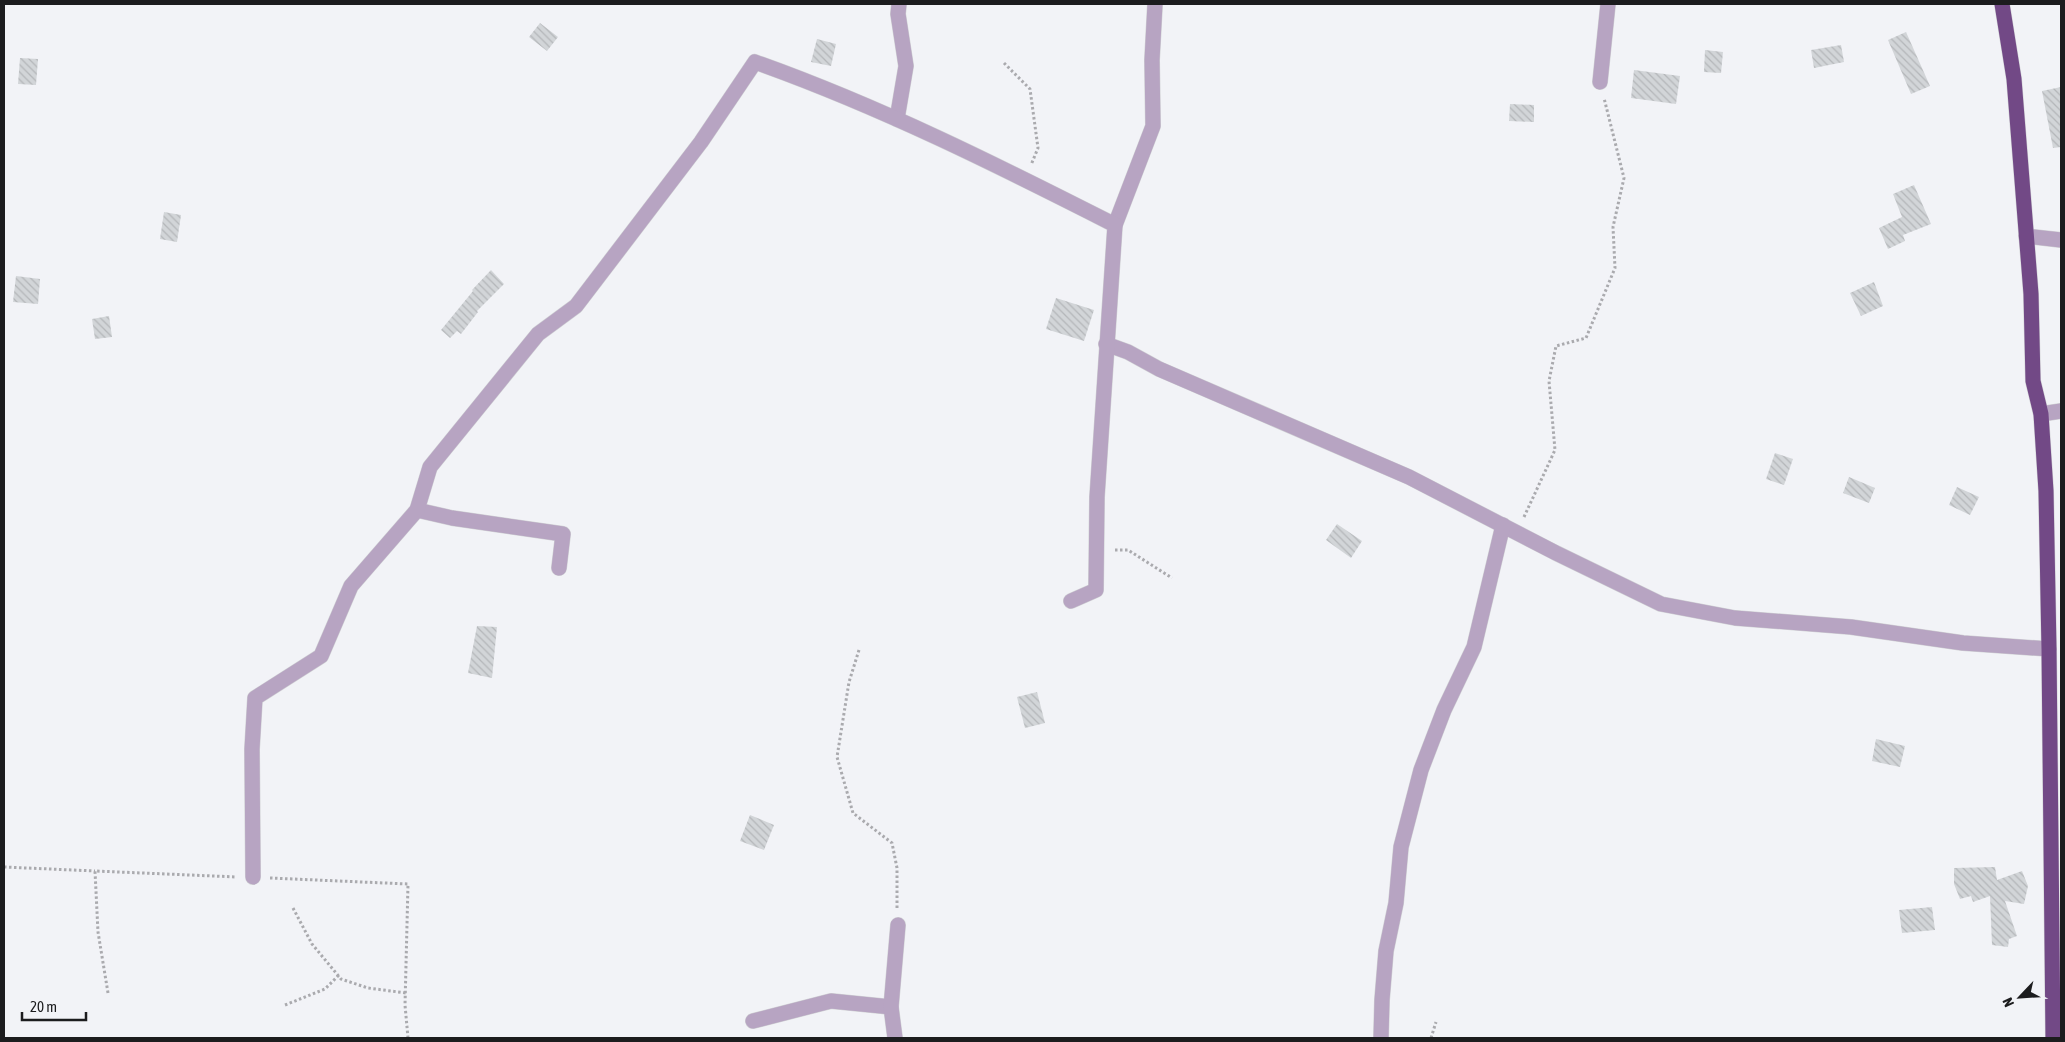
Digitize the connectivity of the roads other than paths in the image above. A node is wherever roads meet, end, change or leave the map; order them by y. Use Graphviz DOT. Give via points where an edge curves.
graph roads {
  1 [pos="899,4"];
  2 [pos="1155,4"];
  3 [pos="1608,4"];
  4 [pos="2002,4"];
  5 [pos="1600,82"];
  6 [pos="897,119"];
  7 [pos="1115,224"];
  8 [pos="2026,236"];
  9 [pos="2061,240"];
  10 [pos="1106,344"];
  11 [pos="2061,410"];
  12 [pos="2041,414"];
  13 [pos="417,510"];
  14 [pos="1503,525"];
  15 [pos="559,568"];
  16 [pos="1071,601"];
  17 [pos="2049,649"];
  18 [pos="253,877"];
  19 [pos="898,925"];
  20 [pos="891,1007"];
  21 [pos="753,1021"];
  22 [pos="895,1038"];
  23 [pos="1381,1038"];
  24 [pos="2053,1038"];
  1 -- 6 [label="street" via="906,66"];
  2 -- 7 [label="street" via="1153,126"];
  3 -- 5 [label="street"];
  4 -- 8 [label="highway" via="2014,79"];
  6 -- 7 [label="street"];
  6 -- 13 [label="street" via="755,62 702,142 576,306 538,334 430,467"];
  7 -- 10 [label="street"];
  8 -- 9 [label="street"];
  8 -- 12 [label="highway" via="2033,381"];
  10 -- 14 [label="street" via="1410,477"];
  10 -- 16 [label="street" via="1097,497 1096,590"];
  11 -- 12 [label="street"];
  12 -- 17 [label="highway"];
  13 -- 15 [label="street" via="562,534"];
  13 -- 18 [label="street" via="351,586 322,656 255,698"];
  14 -- 17 [label="street" via="1661,604 1736,618 1851,627 1963,643"];
  14 -- 23 [label="street" via="1474,648 1444,710 1421,770 1401,846 1396,903 1384,971"];
  17 -- 24 [label="highway"];
  19 -- 20 [label="street"];
  20 -- 21 [label="street" via="831,1001"];
  20 -- 22 [label="street"];
}
